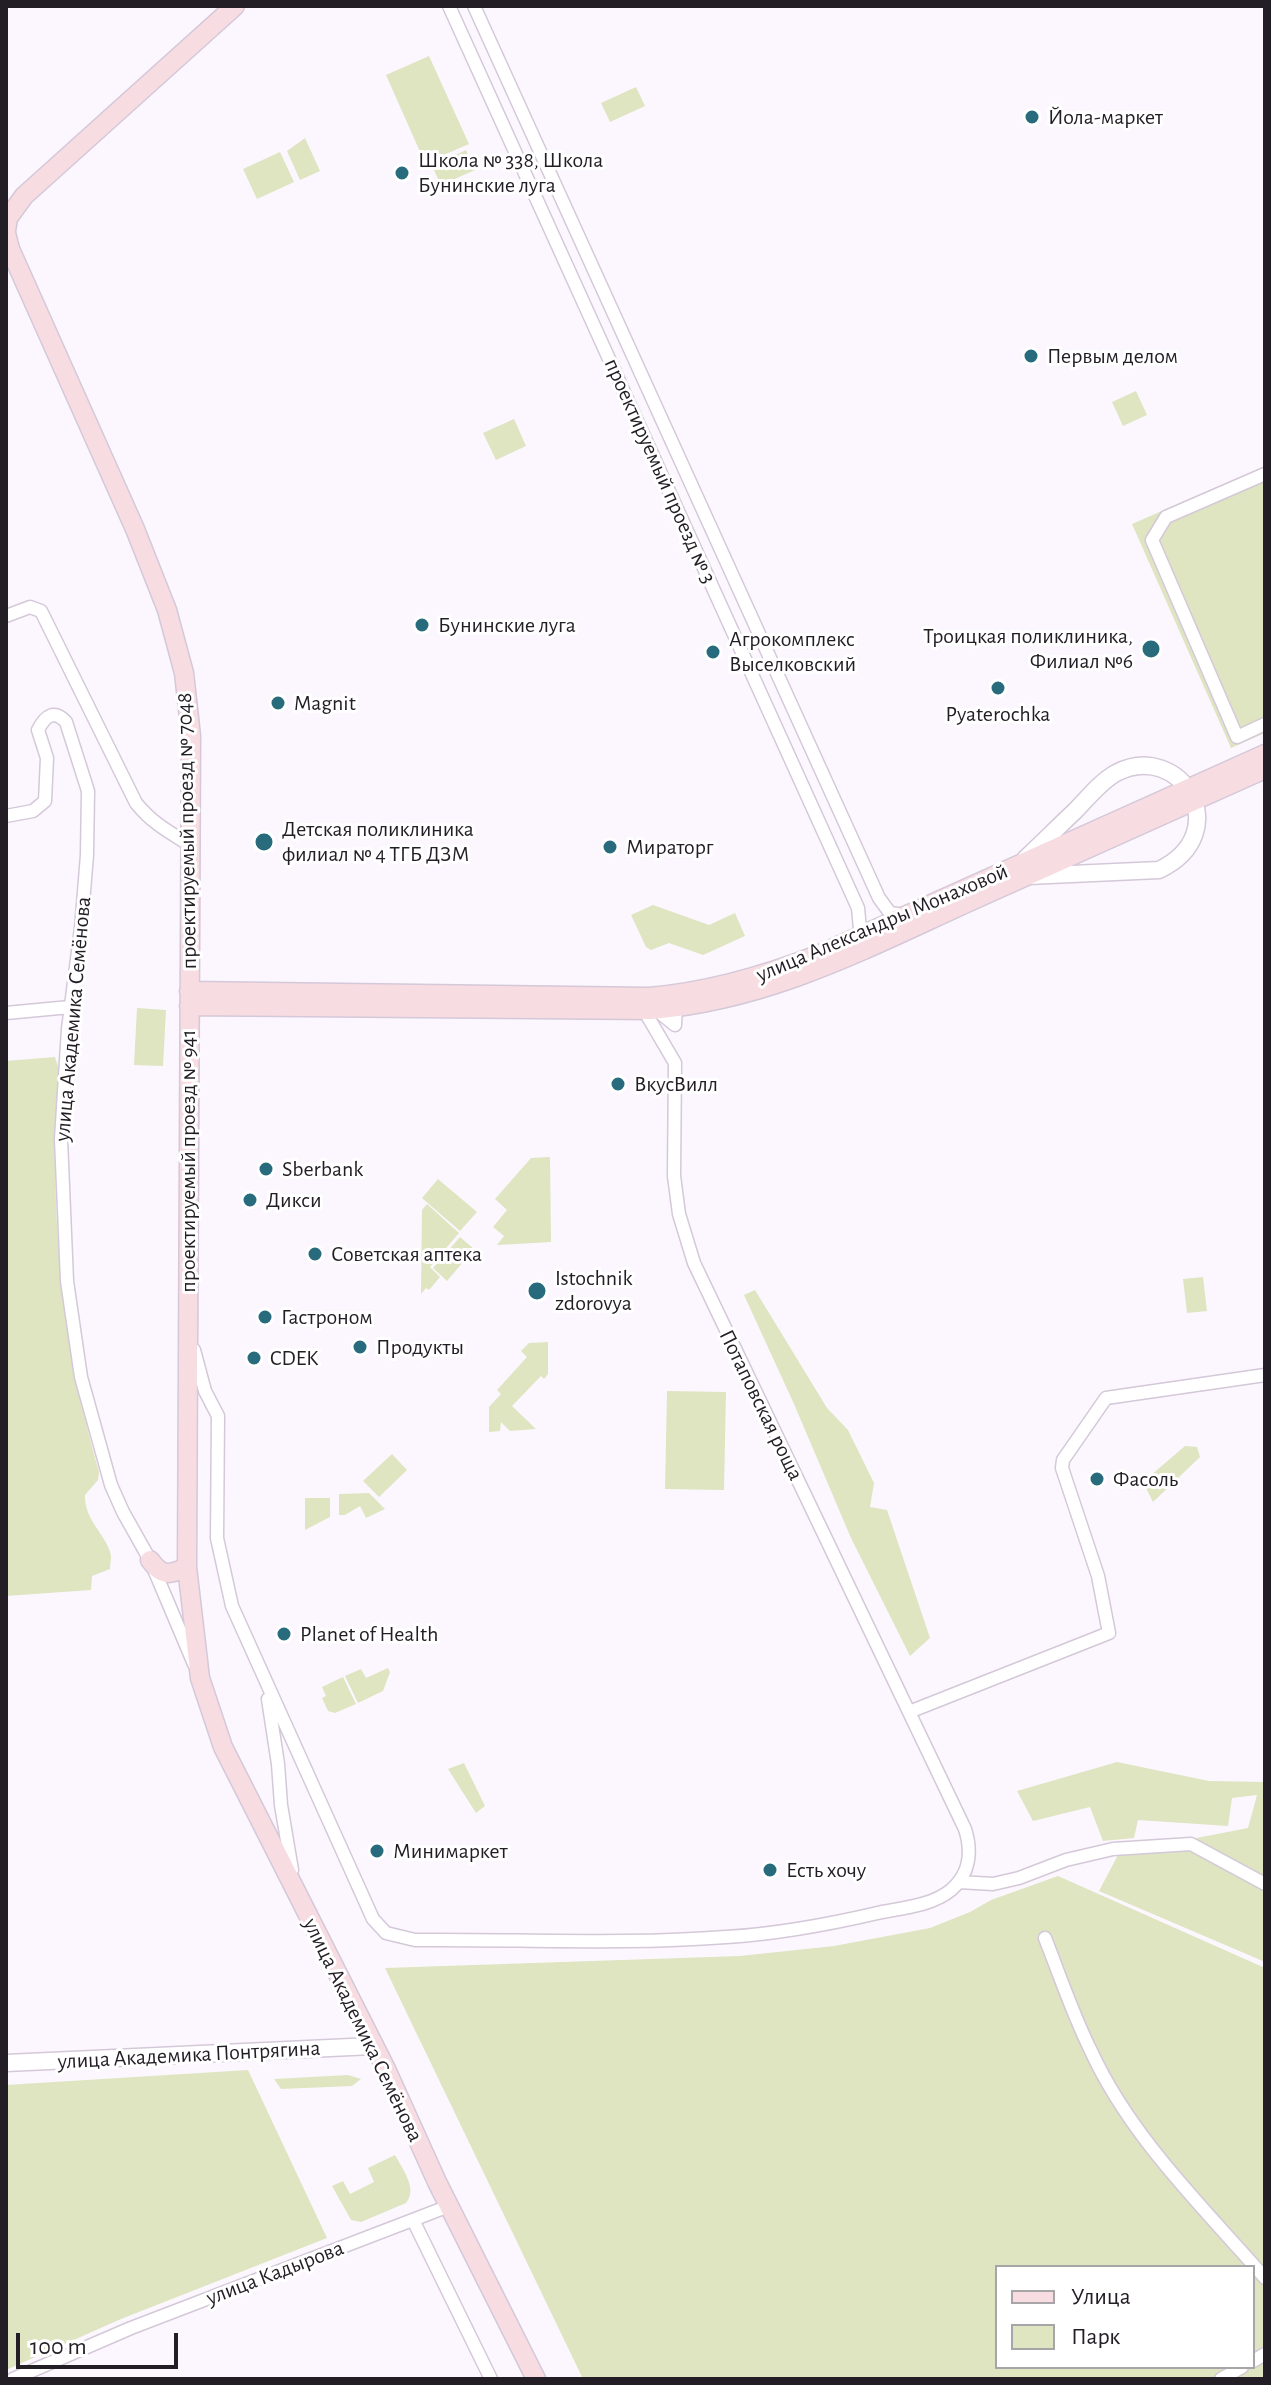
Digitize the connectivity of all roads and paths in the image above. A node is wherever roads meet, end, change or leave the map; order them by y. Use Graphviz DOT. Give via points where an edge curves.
graph roads {
  1 [pos="235,6"];
  2 [pos="449,6"];
  3 [pos="474,6"];
  4 [pos="6,232"];
  5 [pos="1265,474"];
  6 [pos="6,616"];
  7 [pos="1265,724"];
  8 [pos="1265,754"];
  9 [pos="1265,769"];
  10 [pos="1191,795"];
  11 [pos="6,816"];
  12 [pos="190,845"];
  13 [pos="1024,870"];
  14 [pos="908,915"];
  15 [pos="857,938"];
  16 [pos="189,999"];
  17 [pos="676,1001"];
  18 [pos="70,1007"];
  19 [pos="6,1013"];
  20 [pos="188,1315"];
  21 [pos="1265,1375"];
  22 [pos="150,1560"];
  23 [pos="187,1567"];
  24 [pos="200,1678"];
  25 [pos="266,1684"];
  26 [pos="909,1712"];
  27 [pos="300,1757"];
  28 [pos="278,1764"];
  29 [pos="959,1882"];
  30 [pos="1265,1884"];
  31 [pos="307,1915"];
  32 [pos="1045,1938"];
  33 [pos="373,2046"];
  34 [pos="6,2063"];
  35 [pos="449,2206"];
  36 [pos="413,2220"];
  37 [pos="1254,2265"];
  38 [pos="1238,2369"];
  39 [pos="13,2379"];
  40 [pos="491,2379"];
  41 [pos="536,2379"];
  42 [pos="1221,2379"];
  1 -- 4 [label="main road" via="24,196 8,218"];
  2 -- 15 [label="street, проектируемый проезд № 3" via="858,908"];
  3 -- 14 [label="street, проектируемый проезд № 3" via="879,898 890,913"];
  4 -- 12 [label="main road, проектируемый проезд № 7048" via="173,628 190,723"];
  5 -- 7 [label="street" via="1166,517 1152,540 1237,737"];
  6 -- 12 [label="street" via="30,607 41,611 136,803 149,819"];
  8 -- 10 [label="main road, улица Александры Монаховой"];
  9 -- 10 [label="main road, улица Александры Монаховой"];
  10 -- 13 [label="main road, улица Александры Монаховой"];
  10 -- 13 [label="street" via="1167,771 1153,767 1114,774"];
  10 -- 13 [label="street" via="1197,826 1193,840 1174,863 1159,870"];
  11 -- 18 [label="street, улица Академика Семёнова" via="33,811 45,801 47,758 38,730 44,718 60,716 88,791 86,869"];
  12 -- 16 [label="main road, проектируемый проезд № 7048"];
  13 -- 14 [label="main road, улица Александры Монаховой"];
  13 -- 17 [label="main road, улица Александры Монаховой" via="791,980 727,1000"];
  14 -- 15 [label="main road, улица Александры Монаховой"];
  15 -- 17 [label="main road, улица Александры Монаховой" via="771,973"];
  16 -- 17 [label="main road, улица Александры Монаховой"];
  16 -- 20 [label="main road, проектируемый проезд № 941"];
  17 -- 26 [label="street, Потаповская роща" via="675,1025 634,991 675,1063 674,1176 685,1236"];
  18 -- 19 [label="street"];
  18 -- 22 [label="street, улица Академика Семёнова" via="61,1139 67,1281 81,1377 97,1440 123,1512"];
  20 -- 23 [label="main road, улица Академика Семёнова"];
  20 -- 25 [label="street" via="200,1377 218,1416 221,1565 236,1617"];
  21 -- 26 [label="street" via="1106,1398 1062,1468 1098,1576 1109,1633"];
  22 -- 23 [label="main road" via="164,1572"];
  22 -- 24 [label="street, улица Академика Семёнова"];
  23 -- 24 [label="main road, улица Академика Семёнова"];
  24 -- 31 [label="main road, улица Академика Семёнова" via="223,1747"];
  25 -- 27 [label="street"];
  25 -- 28 [label="street"];
  26 -- 29 [label="street, Потаповская роща" via="965,1829 969,1857"];
  27 -- 28 [label="street" via="283,1753"];
  27 -- 29 [label="street" via="373,1919 386,1933 407,1939 726,1938 916,1905"];
  28 -- 31 [label="street" via="290,1863"];
  29 -- 30 [label="street" via="993,1884 1113,1849 1191,1844"];
  31 -- 33 [label="main road, улица Академика Семёнова"];
  32 -- 37 [label="street" via="1091,2052 1120,2102 1159,2158"];
  33 -- 34 [label="street, улица Академика Понтрягина"];
  33 -- 35 [label="main road, улица Академика Семёнова"];
  35 -- 36 [label="street, улица Кадырова"];
  35 -- 41 [label="main road, улица Академика Семёнова"];
  36 -- 39 [label="street, улица Кадырова"];
  36 -- 40 [label="street"];
  38 -- 42 [label="street"];
}
